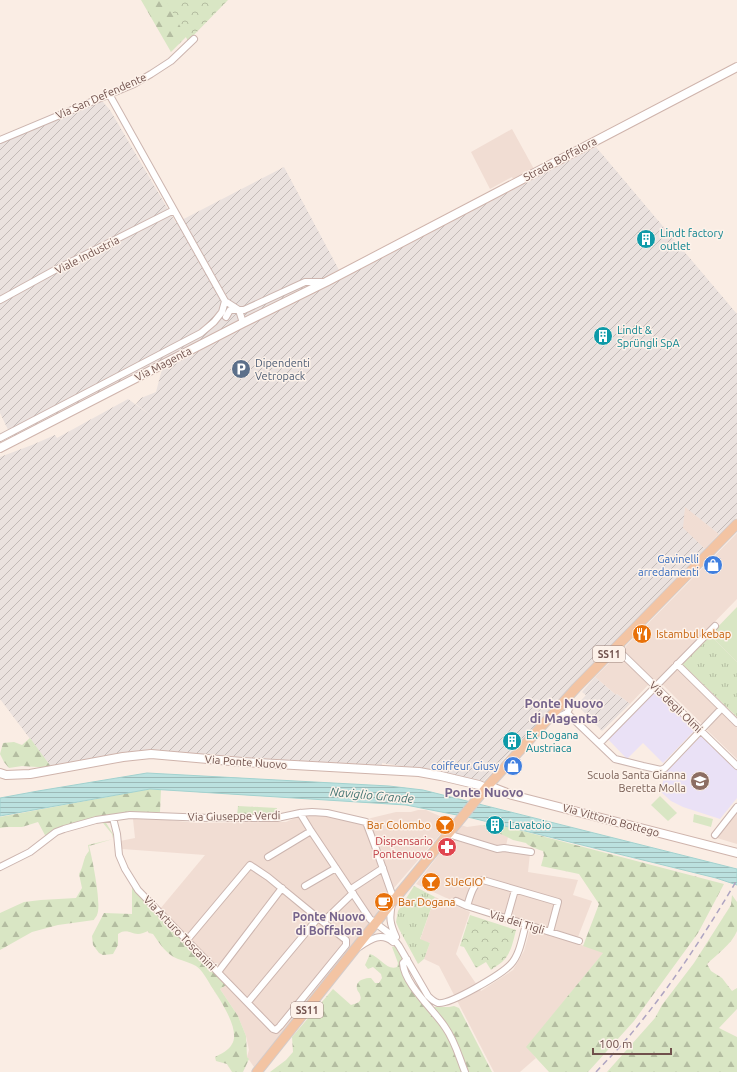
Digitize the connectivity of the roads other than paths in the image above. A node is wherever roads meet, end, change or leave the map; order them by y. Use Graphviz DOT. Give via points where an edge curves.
graph roads {
  1 [pos="194,39"];
  2 [pos="737,67"];
  3 [pos="109,94"];
  4 [pos="0,140"];
  5 [pos="174,210"];
  6 [pos="383,252"];
  7 [pos="326,282"];
  8 [pos="0,300"];
  9 [pos="225,301"];
  10 [pos="239,310"];
  11 [pos="224,314"];
  12 [pos="244,323"];
  13 [pos="235,328"];
  14 [pos="0,438"];
  15 [pos="0,448"];
  16 [pos="737,524"];
  17 [pos="715,626"];
  18 [pos="616,648"];
  19 [pos="677,664"];
  20 [pos="655,686"];
  21 [pos="566,699"];
  22 [pos="722,708"];
  23 [pos="567,713"];
  24 [pos="552,714"];
  25 [pos="737,723"];
  26 [pos="701,731"];
  27 [pos="600,743"];
  28 [pos="737,766"];
  29 [pos="2,775"];
  30 [pos="483,791"];
  31 [pos="737,807"];
  32 [pos="300,813"];
  33 [pos="113,818"];
  34 [pos="311,831"];
  35 [pos="448,834"];
  36 [pos="715,835"];
  37 [pos="531,852"];
  38 [pos="737,853"];
  39 [pos="268,857"];
  40 [pos="0,867"];
  41 [pos="336,868"];
  42 [pos="383,868"];
  43 [pos="305,886"];
  44 [pos="282,888"];
  45 [pos="515,890"];
  46 [pos="352,891"];
  47 [pos="393,901"];
  48 [pos="456,901"];
  49 [pos="467,906"];
  50 [pos="507,918"];
  51 [pos="320,920"];
  52 [pos="376,923"];
  53 [pos="526,924"];
  54 [pos="550,932"];
  55 [pos="383,936"];
  56 [pos="187,940"];
  57 [pos="580,940"];
  58 [pos="399,946"];
  59 [pos="350,955"];
  60 [pos="407,960"];
  61 [pos="218,972"];
  62 [pos="310,989"];
  63 [pos="319,995"];
  64 [pos="248,1002"];
  65 [pos="257,1072"];
  66 [pos="465,1072"];
  1 -- 3 [label="street, Via San Defendente" via="171,61 151,74"];
  2 -- 6 [label="street, Strada Boffalora"];
  3 -- 4 [label="street, Via San Defendente"];
  3 -- 5 [label="street"];
  5 -- 8 [label="street, Viale Industria"];
  5 -- 9 [label="street"];
  6 -- 7 [label="street, Via Magenta"];
  7 -- 10 [label="street, Via Magenta" via="305,282"];
  7 -- 12 [label="street, Via Magenta"];
  9 -- 10 [label="street"];
  9 -- 11 [label="street"];
  10 -- 11 [label="street, Via Magenta" via="230,310"];
  10 -- 12 [label="street"];
  11 -- 13 [label="street"];
  11 -- 14 [label="street, Via Magenta" via="201,333"];
  12 -- 13 [label="street, Via Magenta"];
  13 -- 15 [label="street, Via Magenta"];
  16 -- 18 [label="main road, SS11"];
  17 -- 19 [label="street"];
  18 -- 20 [label="street, Via degli Olmi"];
  18 -- 21 [label="main road, SS11"];
  19 -- 20 [label="street"];
  19 -- 22 [label="street"];
  20 -- 26 [label="street, Via degli Olmi"];
  20 -- 27 [label="street"];
  21 -- 23 [label="street" via="571,705"];
  21 -- 24 [label="main road, SS11"];
  22 -- 25 [label="street"];
  22 -- 26 [label="street"];
  23 -- 24 [label="street" via="557,718"];
  23 -- 27 [label="street"];
  24 -- 30 [label="main road, SS11"];
  26 -- 27 [label="street" via="661,770 615,759"];
  26 -- 28 [label="street, Via degli Olmi"];
  29 -- 30 [label="street, Via Ponte Nuovo" via="30,774 152,754 419,772 479,785"];
  30 -- 35 [label="main road, SS11"];
  30 -- 38 [label="street, Via Vittorio Bottego" via="494,788 512,795"];
  31 -- 36 [label="street"];
  32 -- 33 [label="street, Via Giuseppe Verdi" via="277,818 130,815"];
  32 -- 34 [label="street"];
  32 -- 42 [label="street, Via Giuseppe Verdi" via="326,813 364,820"];
  33 -- 40 [label="street, Via Giuseppe Verdi" via="96,820 56,832 30,852"];
  33 -- 56 [label="street, Via Arturo Toscanini" via="119,855 128,874 138,890"];
  34 -- 39 [label="street"];
  34 -- 41 [label="street"];
  35 -- 37 [label="street" via="497,849"];
  35 -- 47 [label="main road, SS11"];
  41 -- 43 [label="street"];
  41 -- 46 [label="street"];
  42 -- 46 [label="street"];
  42 -- 47 [label="street, Via Giuseppe Verdi"];
  44 -- 51 [label="street"];
  44 -- 56 [label="street" via="250,865"];
  44 -- 61 [label="street"];
  45 -- 49 [label="street" via="480,880"];
  45 -- 50 [label="street"];
  45 -- 54 [label="street" via="558,902"];
  46 -- 51 [label="street"];
  46 -- 52 [label="street"];
  47 -- 52 [label="main road, SS11"];
  47 -- 58 [label="street" via="390,910 391,928"];
  48 -- 49 [label="street, Via dei Tigli"];
  49 -- 50 [label="street, Via dei Tigli"];
  50 -- 53 [label="street, Via dei Tigli"];
  51 -- 62 [label="street" via="346,940 346,945"];
  51 -- 64 [label="street"];
  52 -- 55 [label="street"];
  52 -- 58 [label="street" via="390,934"];
  52 -- 59 [label="main road, SS11"];
  53 -- 54 [label="street, Via dei Tigli"];
  53 -- 60 [label="street" via="519,951 511,964 503,972 450,1001 433,1001"];
  54 -- 57 [label="street, Via dei Tigli"];
  55 -- 58 [label="street"];
  55 -- 59 [label="street" via="370,940"];
  56 -- 61 [label="street, Via Arturo Toscanini"];
  58 -- 60 [label="street"];
  59 -- 63 [label="main road, SS11"];
  60 -- 66 [label="street" via="403,963 410,981 453,1040"];
  61 -- 64 [label="street, Via Arturo Toscanini"];
  62 -- 63 [label="street"];
  62 -- 64 [label="street, Via Arturo Toscanini" via="276,1030 270,1027"];
  63 -- 65 [label="main road, SS11"];
}
